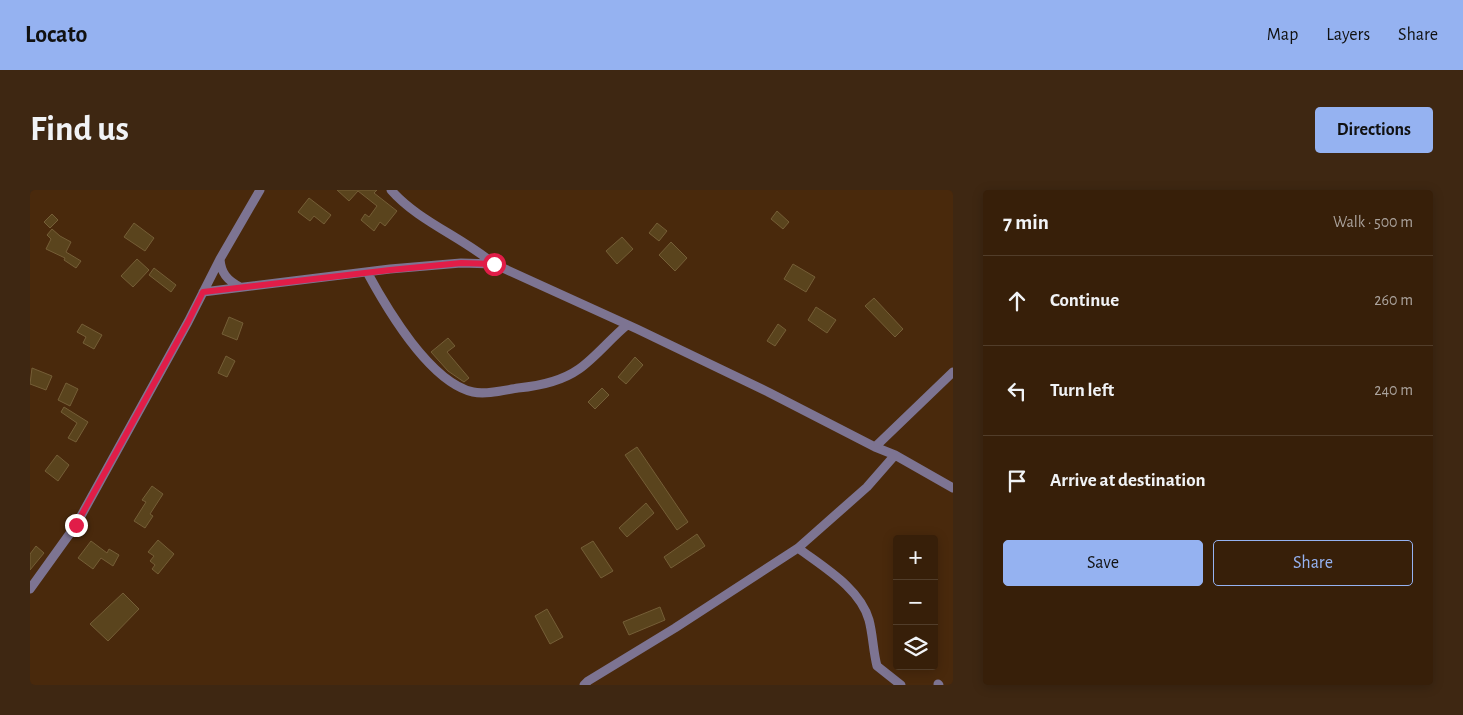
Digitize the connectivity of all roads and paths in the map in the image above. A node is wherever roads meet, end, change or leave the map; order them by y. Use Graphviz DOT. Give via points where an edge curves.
graph roads {
  1 [pos="260,190"];
  2 [pos="391,190"];
  3 [pos="220,258"];
  4 [pos="494,264"];
  5 [pos="367,272"];
  6 [pos="240,287"];
  7 [pos="203,292"];
  8 [pos="627,325"];
  9 [pos="953,372"];
  10 [pos="875,447"];
  11 [pos="895,455"];
  12 [pos="953,488"];
  13 [pos="798,548"];
  14 [pos="30,589"];
  15 [pos="584,685"];
  16 [pos="901,685"];
  1 -- 3 [label="street"];
  2 -- 4 [label="street" via="411,209"];
  3 -- 6 [label="street" via="221,270"];
  3 -- 7 [label="street"];
  4 -- 5 [label="street" via="461,263"];
  4 -- 8 [label="street"];
  5 -- 6 [label="street"];
  5 -- 8 [label="street" via="418,351 457,387 475,393 533,387 557,380 579,369"];
  6 -- 7 [label="street"];
  7 -- 14 [label="street" via="76,525"];
  8 -- 10 [label="street"];
  9 -- 10 [label="street"];
  10 -- 11 [label="street"];
  11 -- 12 [label="street"];
  11 -- 13 [label="street" via="867,487"];
  13 -- 15 [label="street"];
  13 -- 16 [label="street" via="858,598 868,618 877,666"];
}
